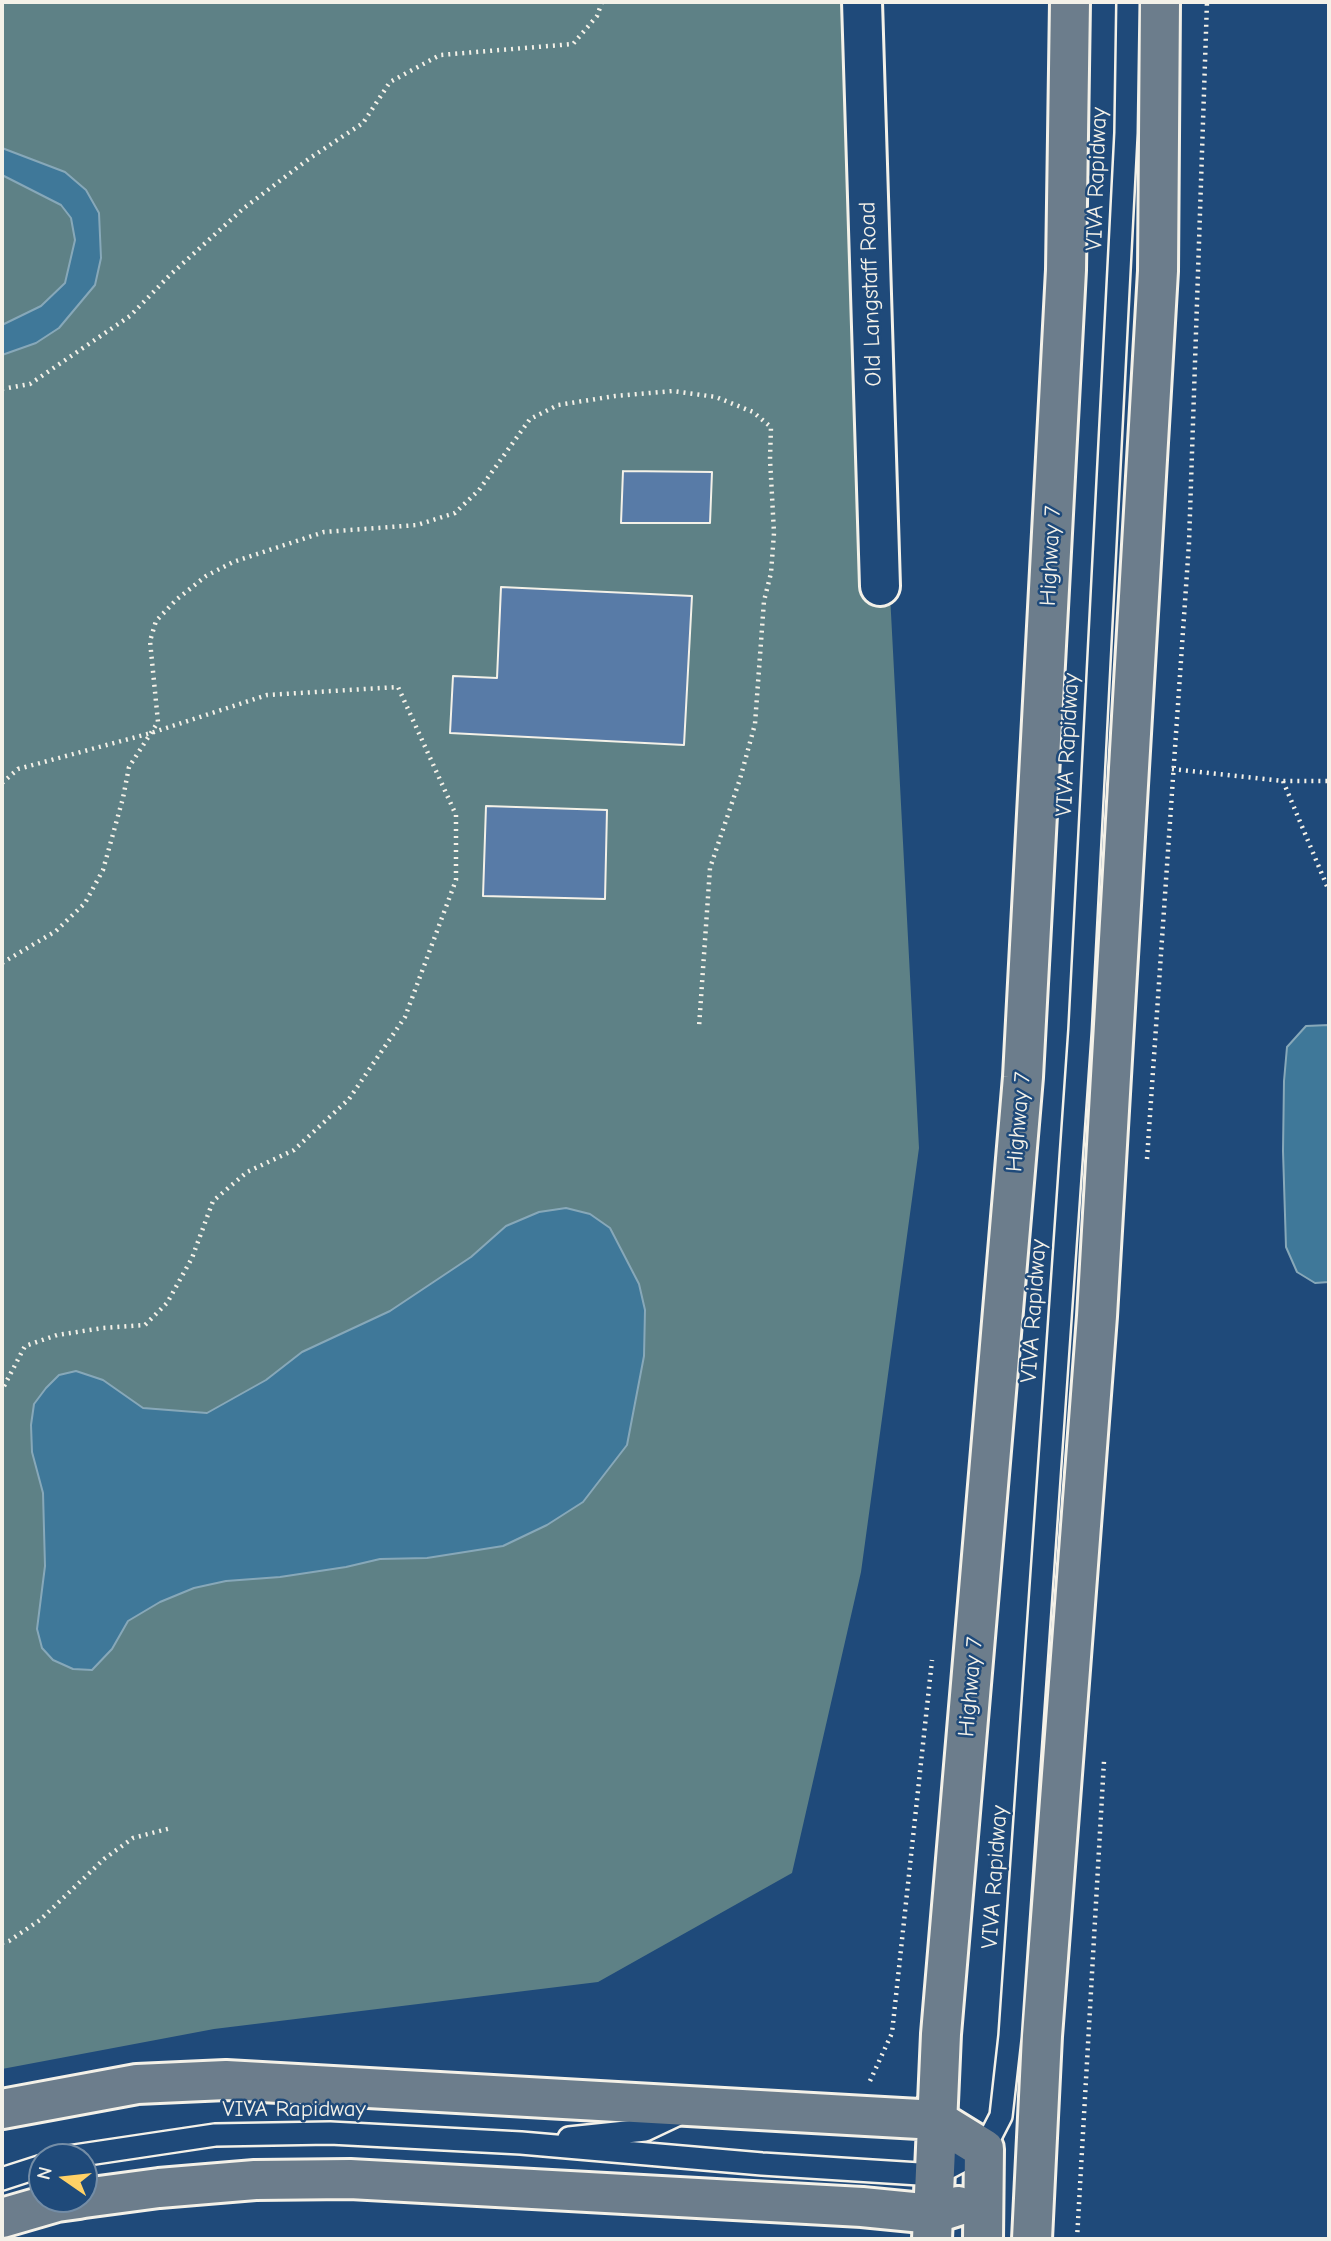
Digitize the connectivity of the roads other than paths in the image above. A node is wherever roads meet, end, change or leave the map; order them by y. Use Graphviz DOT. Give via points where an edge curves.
graph roads {
  1 [pos="862,2"];
  2 [pos="1070,2"];
  3 [pos="1128,2"];
  4 [pos="1160,2"];
  5 [pos="880,586"];
  6 [pos="697,2105"];
  7 [pos="2,2109"];
  8 [pos="937,2120"];
  9 [pos="522,2143"];
  10 [pos="984,2149"];
  11 [pos="98,2153"];
  12 [pos="1034,2168"];
  13 [pos="28,2171"];
  14 [pos="935,2175"];
  15 [pos="2,2179"];
  16 [pos="98,2197"];
  17 [pos="984,2198"];
  18 [pos="28,2210"];
  19 [pos="2,2218"];
  20 [pos="933,2227"];
  21 [pos="983,2239"];
  22 [pos="1032,2239"];
  1 -- 5 [label="street, Old Langstaff Road"];
  2 -- 8 [label="main road, Highway 7" via="1066,270 1023,1077"];
  3 -- 10 [label="lane, VIVA Rapidway" via="1126,133 1079,1044 1010,2036 1001,2116"];
  4 -- 12 [label="main road" via="1158,271 1136,657 1097,1316"];
  6 -- 7 [label="main road" via="226,2080 137,2084"];
  6 -- 8 [label="main road"];
  6 -- 9 [label="lane, VIVA Rapidway" via="645,2130"];
  8 -- 10 [label="main road"];
  8 -- 14 [label="main road, Highway 7"];
  9 -- 11 [label="lane, VIVA Rapidway" via="330,2133 215,2135"];
  9 -- 14 [label="lane, VIVA Rapidway"];
  10 -- 14 [label="lane"];
  10 -- 17 [label="main road"];
  12 -- 17 [label="main road"];
  12 -- 22 [label="main road"];
  13 -- 15 [label="lane"];
  14 -- 20 [label="main road, Highway 7"];
  16 -- 20 [label="main road" via="255,2180 350,2179 862,2207"];
  17 -- 20 [label="main road"];
  17 -- 21 [label="main road"];
  18 -- 19 [label="main road"];
}
